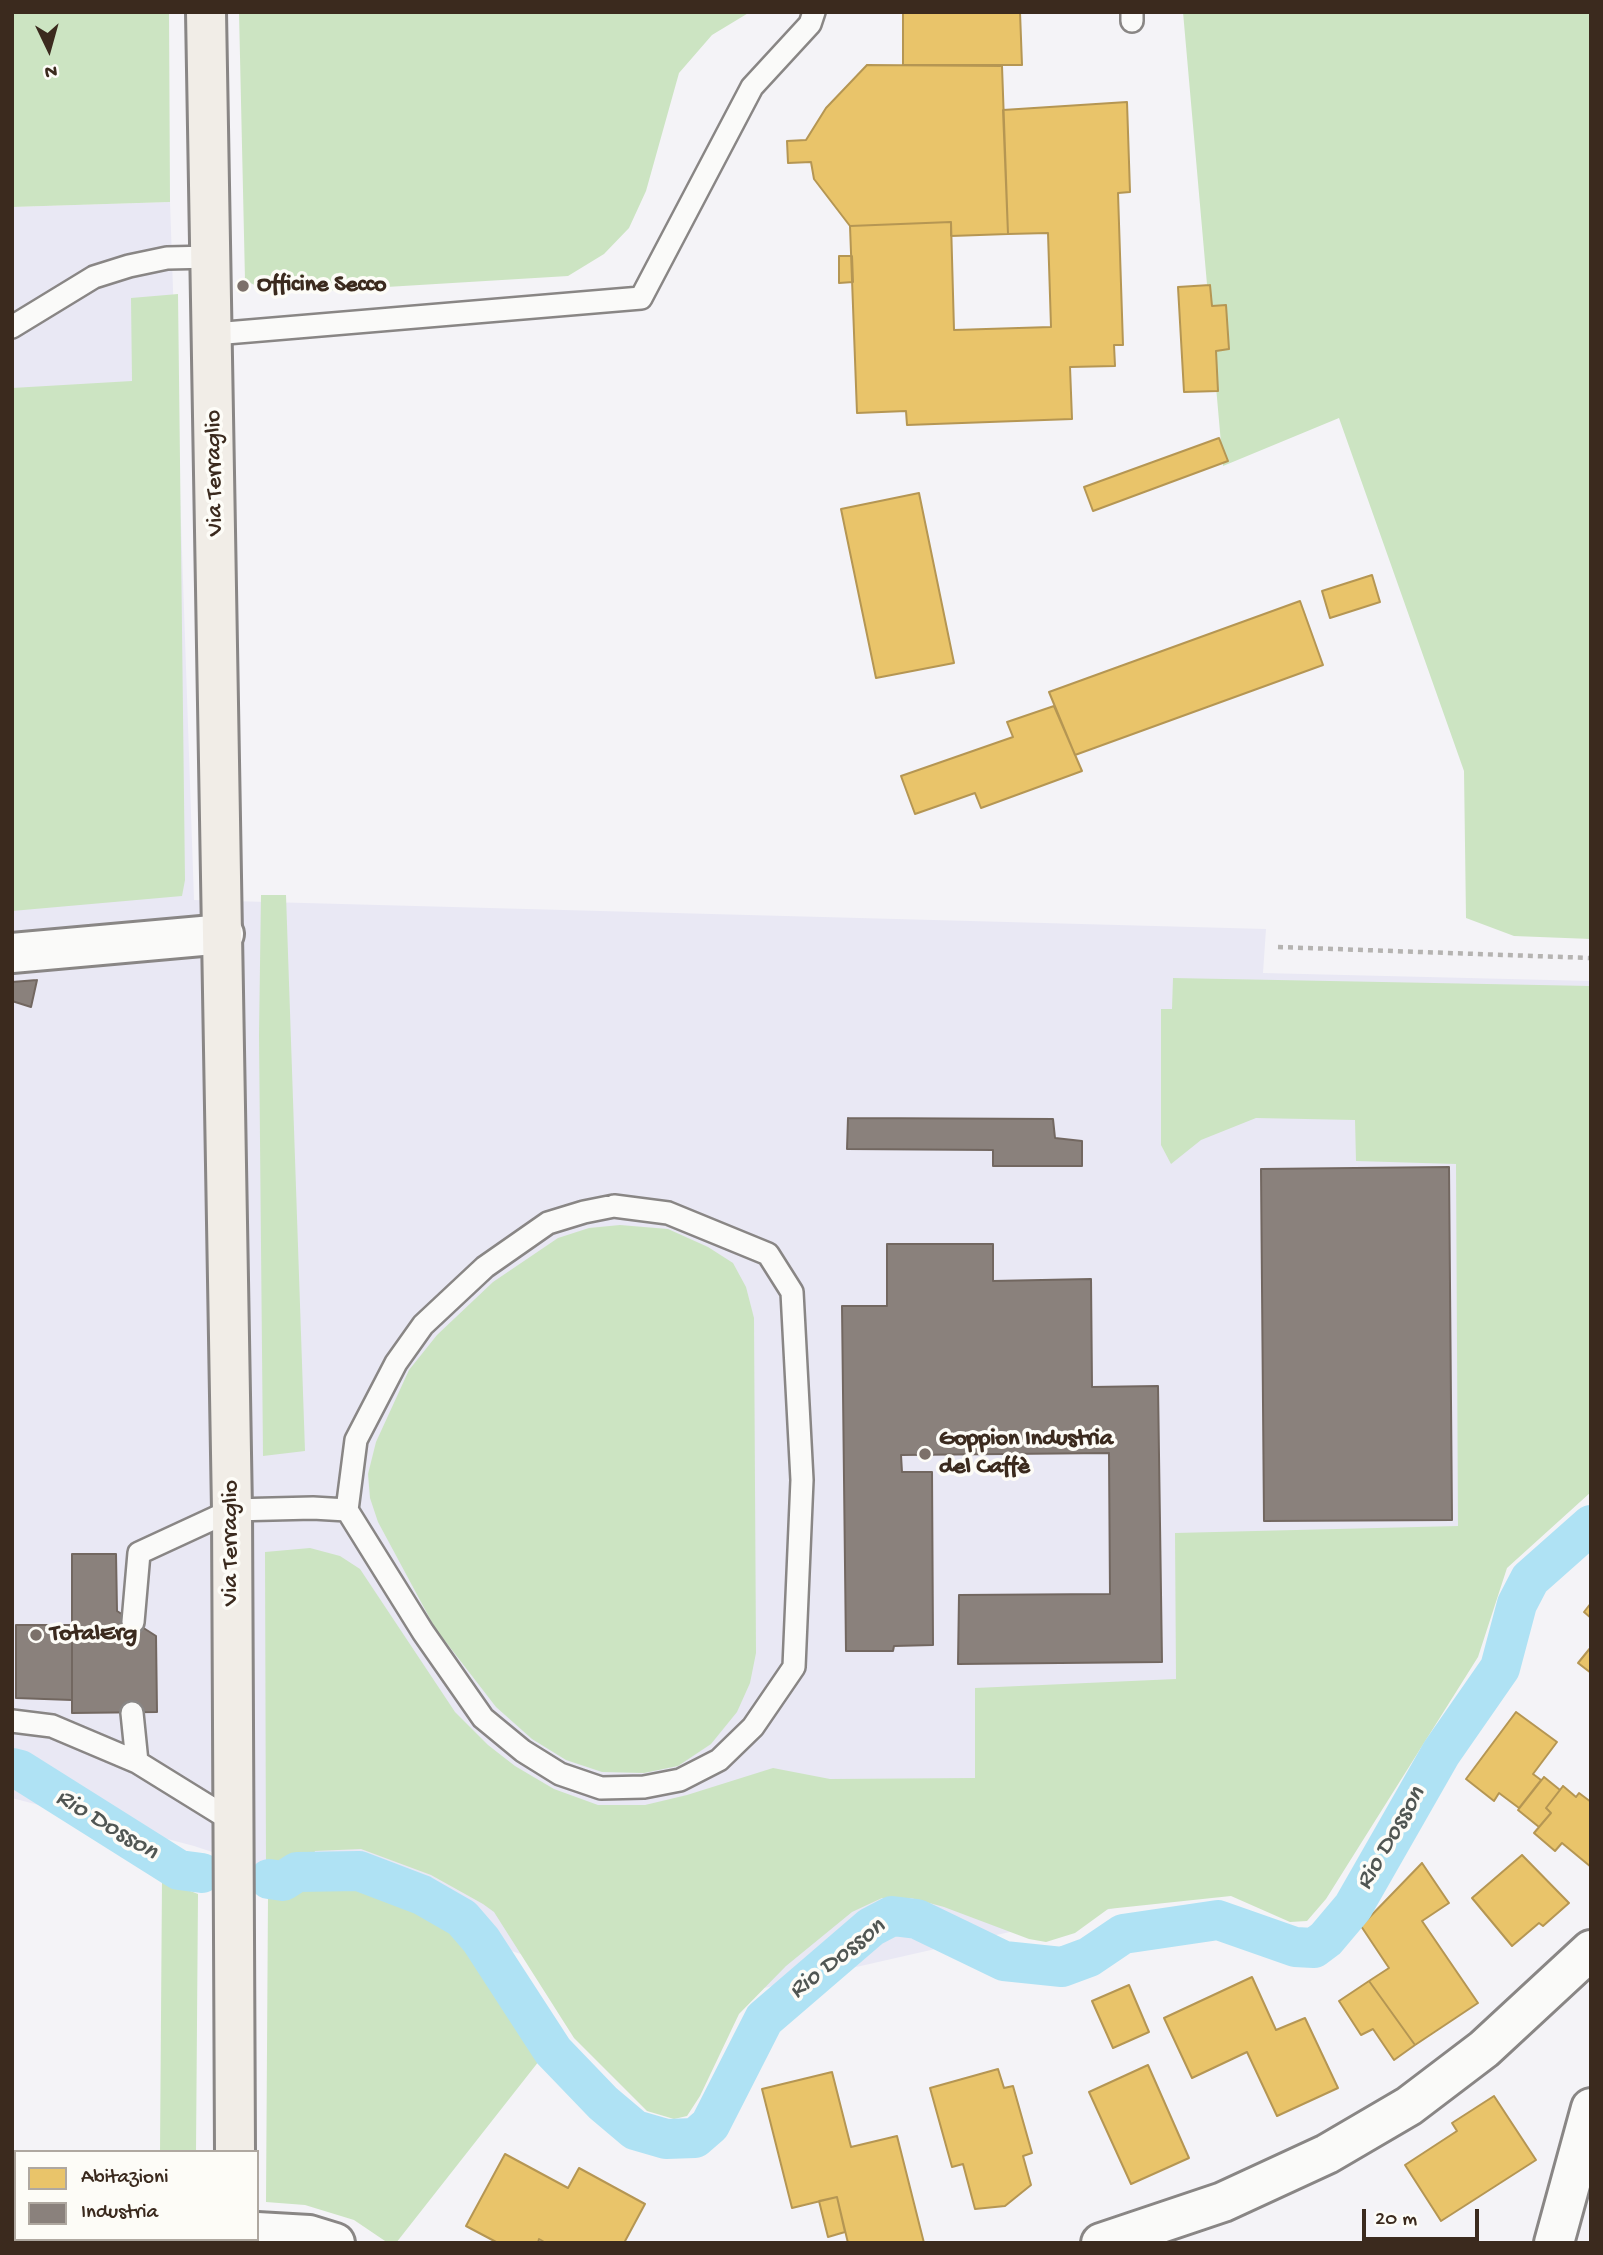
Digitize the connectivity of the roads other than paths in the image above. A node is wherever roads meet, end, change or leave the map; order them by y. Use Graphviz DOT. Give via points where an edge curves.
graph roads {
  1 [pos="206,12"];
  2 [pos="814,12"];
  3 [pos="212,257"];
  4 [pos="12,327"];
  5 [pos="214,334"];
  6 [pos="224,934"];
  7 [pos="12,953"];
  8 [pos="232,1510"];
  9 [pos="347,1510"];
  10 [pos="133,1622"];
  11 [pos="132,1713"];
  12 [pos="12,1721"];
  13 [pos="137,1762"];
  14 [pos="234,1822"];
  15 [pos="1591,1950"];
  16 [pos="1591,2108"];
  17 [pos="235,2150"];
  18 [pos="259,2232"];
  19 [pos="335,2243"];
  20 [pos="1103,2243"];
  21 [pos="1554,2243"];
  1 -- 3 [label="main road, Via Terraglio"];
  2 -- 5 [label="lane" via="810,24 752,87 641,298"];
  3 -- 4 [label="lane" via="167,258 94,276"];
  3 -- 5 [label="main road, Via Terraglio"];
  5 -- 6 [label="main road, Via Terraglio"];
  6 -- 7 [label="street"];
  6 -- 8 [label="main road, Via Terraglio"];
  8 -- 9 [label="lane"];
  8 -- 10 [label="lane" via="139,1553"];
  8 -- 14 [label="main road, Via Terraglio"];
  9 -- 9 [label="lane" via="483,1718 523,1751 560,1774 601,1788 680,1780 719,1760 753,1727 794,1667 802,1480 792,1292 768,1254 668,1213 614,1206 548,1223 485,1267 422,1325 396,1363 356,1440"];
  11 -- 13 [label="lane"];
  12 -- 13 [label="lane" via="52,1726"];
  13 -- 14 [label="lane"];
  14 -- 17 [label="main road, Via Terraglio"];
  15 -- 20 [label="street" via="1484,2049 1397,2113 1327,2154 1223,2202"];
  16 -- 21 [label="street"];
  18 -- 19 [label="street" via="309,2235"];
}
